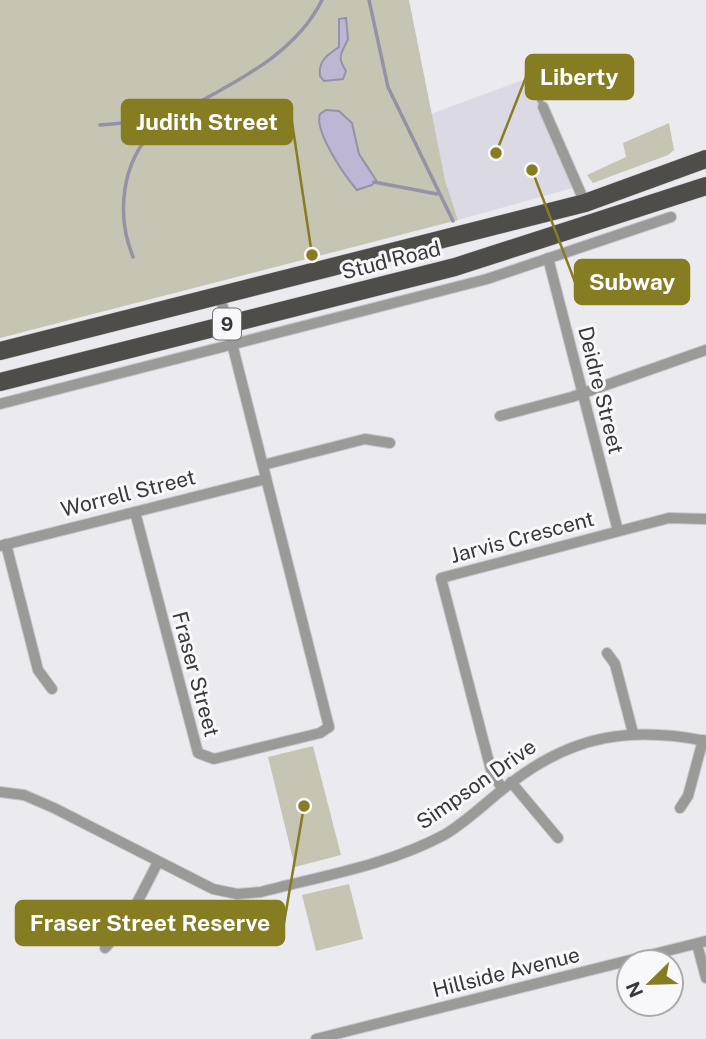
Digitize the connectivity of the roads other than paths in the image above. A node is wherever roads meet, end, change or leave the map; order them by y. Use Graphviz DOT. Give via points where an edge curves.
graph roads {
  1 [pos="559,63"];
  2 [pos="542,107"];
  3 [pos="706,159"];
  4 [pos="706,186"];
  5 [pos="585,203"];
  6 [pos="671,216"];
  7 [pos="548,258"];
  8 [pos="220,296"];
  9 [pos="227,324"];
  10 [pos="233,344"];
  11 [pos="706,350"];
  12 [pos="0,351"];
  13 [pos="0,382"];
  14 [pos="581,393"];
  15 [pos="2,402"];
  16 [pos="500,416"];
  17 [pos="390,443"];
  18 [pos="263,465"];
  19 [pos="266,478"];
  20 [pos="135,512"];
  21 [pos="706,519"];
  22 [pos="618,531"];
  23 [pos="3,545"];
  24 [pos="607,653"];
  25 [pos="52,689"];
  26 [pos="329,727"];
  27 [pos="341,732"];
  28 [pos="633,733"];
  29 [pos="705,741"];
  30 [pos="507,786"];
  31 [pos="0,792"];
  32 [pos="680,808"];
  33 [pos="558,838"];
  34 [pos="158,862"];
  35 [pos="701,942"];
  36 [pos="105,948"];
  37 [pos="706,978"];
  38 [pos="349,1035"];
  39 [pos="316,1039"];
  1 -- 2 [label="lane" via="528,75"];
  2 -- 5 [label="street"];
  3 -- 5 [label="highway, Stud Road / 9"];
  4 -- 9 [label="highway, Stud Road / 9" via="455,267"];
  5 -- 8 [label="highway, Stud Road / 9"];
  6 -- 7 [label="street, Stud Road"];
  7 -- 10 [label="street, Stud Road" via="487,279"];
  7 -- 14 [label="street, Deidre Street"];
  8 -- 9 [label="street"];
  8 -- 12 [label="highway, Stud Road / 9"];
  9 -- 10 [label="street"];
  9 -- 13 [label="highway, Stud Road / 9"];
  10 -- 15 [label="street, Stud Road"];
  10 -- 18 [label="street"];
  11 -- 14 [label="street"];
  14 -- 16 [label="street"];
  14 -- 22 [label="street, Deidre Street"];
  17 -- 18 [label="street" via="365,439"];
  18 -- 19 [label="street"];
  19 -- 20 [label="street, Worrell Street"];
  19 -- 26 [label="street"];
  20 -- 23 [label="street, Worrell Street"];
  20 -- 26 [label="street, Fraser Street" via="198,753 214,759"];
  21 -- 22 [label="street, Jarvis Crescent" via="669,518"];
  22 -- 30 [label="street, Jarvis Crescent" via="441,578 492,774"];
  23 -- 25 [label="street" via="38,670"];
  24 -- 28 [label="street" via="615,664"];
  26 -- 27 [label="street"];
  28 -- 29 [label="street, Simpson Drive"];
  28 -- 30 [label="street, Simpson Drive" via="590,740 556,752"];
  29 -- 32 [label="street"];
  30 -- 33 [label="street"];
  30 -- 34 [label="street, Simpson Drive" via="446,834 402,855 261,892 237,894 213,888"];
  31 -- 34 [label="street, Simpson Drive" via="24,795 54,808"];
  34 -- 36 [label="street" via="126,924"];
  35 -- 37 [label="street"];
  35 -- 38 [label="street, Hillside Avenue"];
  38 -- 39 [label="street, Hillside Avenue"];
}
